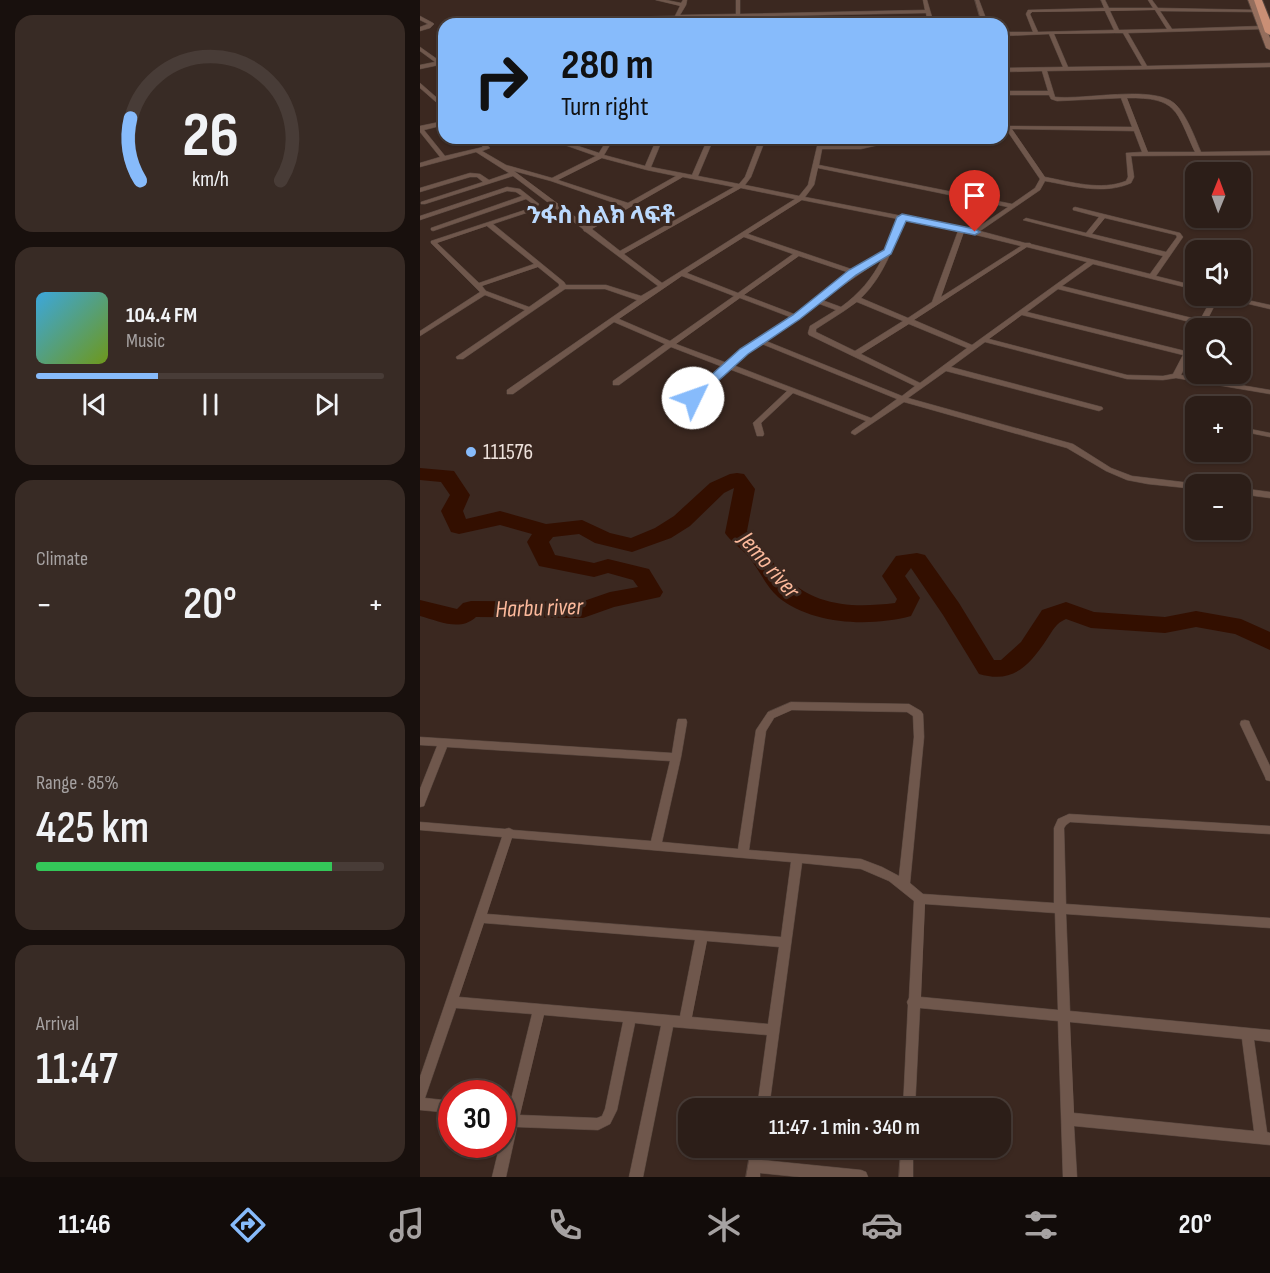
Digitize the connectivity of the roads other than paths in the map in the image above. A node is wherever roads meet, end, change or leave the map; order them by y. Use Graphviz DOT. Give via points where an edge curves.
graph roads {
  1 [pos="658,0"];
  2 [pos="738,0"];
  3 [pos="925,0"];
  4 [pos="977,0"];
  5 [pos="1058,0"];
  6 [pos="1103,0"];
  7 [pos="1150,0"];
  8 [pos="1251,0"];
  9 [pos="1258,0"];
  10 [pos="685,2"];
  11 [pos="1107,9"];
  12 [pos="1155,9"];
  13 [pos="1063,10"];
  14 [pos="927,11"];
  15 [pos="1256,11"];
  16 [pos="789,13"];
  17 [pos="731,14"];
  18 [pos="738,14"];
  19 [pos="676,16"];
  20 [pos="420,18"];
  21 [pos="640,18"];
  22 [pos="731,18"];
  23 [pos="789,18"];
  24 [pos="929,18"];
  25 [pos="983,18"];
  26 [pos="420,29"];
  27 [pos="1266,30"];
  28 [pos="1171,31"];
  29 [pos="1125,32"];
  30 [pos="1117,33"];
  31 [pos="1008,34"];
  32 [pos="1037,34"];
  33 [pos="1051,34"];
  34 [pos="1270,48"];
  35 [pos="420,49"];
  36 [pos="438,62"];
  37 [pos="1270,64"];
  38 [pos="438,65"];
  39 [pos="420,67"];
  40 [pos="1144,67"];
  41 [pos="1044,69"];
  42 [pos="1066,69"];
  43 [pos="1008,70"];
  44 [pos="420,85"];
  45 [pos="1008,93"];
  46 [pos="1051,93"];
  47 [pos="431,95"];
  48 [pos="420,97"];
  49 [pos="1124,98"];
  50 [pos="438,101"];
  51 [pos="438,124"];
  52 [pos="1008,127"];
  53 [pos="420,128"];
  54 [pos="1136,129"];
  55 [pos="1008,131"];
  56 [pos="483,144"];
  57 [pos="570,144"];
  58 [pos="608,144"];
  59 [pos="657,144"];
  60 [pos="708,144"];
  61 [pos="761,144"];
  62 [pos="821,144"];
  63 [pos="876,144"];
  64 [pos="821,147"];
  65 [pos="477,150"];
  66 [pos="1145,153"];
  67 [pos="1199,153"];
  68 [pos="1270,153"];
  69 [pos="601,156"];
  70 [pos="444,158"];
  71 [pos="420,165"];
  72 [pos="817,166"];
  73 [pos="505,167"];
  74 [pos="647,168"];
  75 [pos="513,174"];
  76 [pos="680,176"];
  77 [pos="694,178"];
  78 [pos="1043,179"];
  79 [pos="553,180"];
  80 [pos="488,182"];
  81 [pos="742,185"];
  82 [pos="420,190"];
  83 [pos="526,197"];
  84 [pos="802,197"];
  85 [pos="423,203"];
  86 [pos="629,206"];
  87 [pos="1013,206"];
  88 [pos="1076,209"];
  89 [pos="1104,215"];
  90 [pos="902,217"];
  91 [pos="420,218"];
  92 [pos="1026,220"];
  93 [pos="489,224"];
  94 [pos="433,229"];
  95 [pos="962,229"];
  96 [pos="586,230"];
  97 [pos="975,232"];
  98 [pos="744,235"];
  99 [pos="1088,235"];
  100 [pos="1028,244"];
  101 [pos="888,252"];
  102 [pos="797,254"];
  103 [pos="619,255"];
  104 [pos="1168,255"];
  105 [pos="1093,261"];
  106 [pos="539,265"];
  107 [pos="852,272"];
  108 [pos="682,274"];
  109 [pos="1152,276"];
  110 [pos="1185,285"];
  111 [pos="477,286"];
  112 [pos="663,286"];
  113 [pos="562,287"];
  114 [pos="1058,287"];
  115 [pos="484,292"];
  116 [pos="740,296"];
  117 [pos="857,298"];
  118 [pos="642,299"];
  119 [pos="817,301"];
  120 [pos="1251,303"];
  121 [pos="935,304"];
  122 [pos="1270,307"];
  123 [pos="842,309"];
  124 [pos="531,310"];
  125 [pos="1021,313"];
  126 [pos="796,317"];
  127 [pos="613,319"];
  128 [pos="909,321"];
  129 [pos="1185,322"];
  130 [pos="420,334"];
  131 [pos="984,340"];
  132 [pos="761,341"];
  133 [pos="672,345"];
  134 [pos="973,348"];
  135 [pos="1185,354"];
  136 [pos="855,355"];
  137 [pos="460,357"];
  138 [pos="1185,358"];
  139 [pos="728,366"];
  140 [pos="945,368"];
  141 [pos="1176,376"];
  142 [pos="616,383"];
  143 [pos="920,387"];
  144 [pos="792,390"];
  145 [pos="510,392"];
  146 [pos="1270,392"];
  147 [pos="693,398"];
  148 [pos="903,399"];
  149 [pos="1100,409"];
  150 [pos="872,421"];
  151 [pos="1251,431"];
  152 [pos="760,434"];
  153 [pos="855,434"];
  154 [pos="1270,435"];
  155 [pos="1185,485"];
  156 [pos="1251,492"];
  157 [pos="1270,495"];
  158 [pos="682,722"];
  159 [pos="1245,724"];
  160 [pos="420,741"];
  161 [pos="443,743"];
  162 [pos="676,757"];
  163 [pos="1270,777"];
  164 [pos="420,803"];
  165 [pos="420,826"];
  166 [pos="1270,830"];
  167 [pos="509,832"];
  168 [pos="656,844"];
  169 [pos="743,853"];
  170 [pos="797,858"];
  171 [pos="904,883"];
  172 [pos="920,899"];
  173 [pos="1060,908"];
  174 [pos="481,918"];
  175 [pos="1270,923"];
  176 [pos="702,936"];
  177 [pos="786,942"];
  178 [pos="453,1002"];
  179 [pos="913,1002"];
  180 [pos="538,1011"];
  181 [pos="1065,1016"];
  182 [pos="630,1018"];
  183 [pos="668,1021"];
  184 [pos="685,1022"];
  185 [pos="773,1030"];
  186 [pos="1247,1034"];
  187 [pos="1270,1036"];
  188 [pos="516,1090"];
  189 [pos="420,1095"];
  190 [pos="764,1098"];
  191 [pos="909,1098"];
  192 [pos="420,1104"];
  193 [pos="438,1106"];
  194 [pos="516,1116"];
  195 [pos="1068,1119"];
  196 [pos="1266,1139"];
  197 [pos="502,1158"];
  198 [pos="907,1158"];
  199 [pos="754,1172"];
  200 [pos="499,1177"];
  201 [pos="636,1177"];
  202 [pos="861,1177"];
  203 [pos="906,1177"];
  204 [pos="1070,1177"];
  1 -- 10 [label="street"];
  2 -- 18 [label="street"];
  3 -- 14 [label="street"];
  4 -- 25 [label="street"];
  5 -- 13 [label="street"];
  6 -- 11 [label="street"];
  7 -- 12 [label="street"];
  8 -- 15 [label="street"];
  9 -- 27 [label="highway"];
  10 -- 19 [label="street"];
  11 -- 12 [label="street"];
  11 -- 13 [label="street"];
  11 -- 30 [label="street"];
  12 -- 15 [label="street"];
  12 -- 28 [label="street"];
  13 -- 32 [label="street" via="1028,12"];
  14 -- 16 [label="street"];
  14 -- 24 [label="street"];
  15 -- 27 [label="street"];
  16 -- 18 [label="street"];
  16 -- 23 [label="street"];
  17 -- 18 [label="street"];
  17 -- 19 [label="street"];
  17 -- 22 [label="street"];
  19 -- 21 [label="street"];
  20 -- 26 [label="street" via="431,24"];
  27 -- 28 [label="street"];
  27 -- 34 [label="street"];
  28 -- 29 [label="street"];
  29 -- 30 [label="street"];
  29 -- 40 [label="street"];
  30 -- 33 [label="street"];
  31 -- 32 [label="street"];
  32 -- 33 [label="street"];
  33 -- 42 [label="street"];
  35 -- 36 [label="street"];
  37 -- 40 [label="street"];
  38 -- 39 [label="street"];
  40 -- 42 [label="street"];
  41 -- 42 [label="street"];
  41 -- 43 [label="street"];
  41 -- 46 [label="street"];
  44 -- 47 [label="street"];
  45 -- 46 [label="street"];
  46 -- 49 [label="street" via="1053,98 1062,100"];
  47 -- 48 [label="street"];
  47 -- 50 [label="street"];
  49 -- 54 [label="street"];
  49 -- 67 [label="street" via="1152,97 1172,104"];
  51 -- 53 [label="street"];
  52 -- 54 [label="street"];
  53 -- 70 [label="street"];
  54 -- 66 [label="street"];
  55 -- 78 [label="street"];
  56 -- 65 [label="street" via="487,148"];
  57 -- 69 [label="street"];
  58 -- 69 [label="street"];
  59 -- 74 [label="street"];
  60 -- 77 [label="street"];
  61 -- 81 [label="street"];
  62 -- 64 [label="street"];
  63 -- 64 [label="street"];
  64 -- 72 [label="street"];
  65 -- 70 [label="street"];
  65 -- 73 [label="street"];
  66 -- 67 [label="street"];
  66 -- 78 [label="street" via="1127,156 1131,177 1120,186"];
  67 -- 68 [label="street"];
  69 -- 74 [label="street"];
  69 -- 79 [label="street"];
  70 -- 71 [label="street"];
  72 -- 84 [label="street"];
  72 -- 87 [label="street"];
  73 -- 75 [label="street"];
  73 -- 79 [label="street"];
  74 -- 76 [label="street"];
  75 -- 80 [label="street"];
  75 -- 96 [label="street"];
  76 -- 77 [label="street"];
  76 -- 86 [label="street"];
  77 -- 81 [label="street"];
  78 -- 87 [label="street" via="1038,189"];
  79 -- 86 [label="street"];
  80 -- 82 [label="street" via="470,175"];
  80 -- 85 [label="street"];
  81 -- 84 [label="street"];
  81 -- 103 [label="street"];
  83 -- 91 [label="street" via="518,190 507,189"];
  83 -- 93 [label="street" via="536,204 533,209"];
  83 -- 94 [label="street"];
  84 -- 90 [label="street"];
  84 -- 98 [label="street"];
  86 -- 96 [label="street"];
  87 -- 97 [label="street"];
  88 -- 89 [label="street"];
  89 -- 99 [label="street"];
  89 -- 104 [label="street" via="1178,234 1180,237"];
  90 -- 95 [label="street"];
  90 -- 101 [label="street"];
  92 -- 99 [label="street"];
  93 -- 106 [label="street"];
  93 -- 111 [label="street" via="433,242"];
  95 -- 97 [label="street"];
  95 -- 121 [label="street"];
  96 -- 103 [label="street"];
  97 -- 100 [label="street"];
  98 -- 102 [label="street"];
  98 -- 108 [label="street"];
  99 -- 104 [label="street"];
  100 -- 105 [label="street"];
  100 -- 121 [label="street"];
  101 -- 107 [label="street"];
  101 -- 117 [label="street" via="881,268"];
  102 -- 107 [label="street"];
  102 -- 116 [label="street"];
  103 -- 112 [label="street"];
  104 -- 109 [label="street"];
  105 -- 109 [label="street"];
  105 -- 114 [label="street"];
  106 -- 111 [label="street"];
  106 -- 113 [label="street"];
  107 -- 119 [label="street"];
  108 -- 112 [label="street"];
  108 -- 116 [label="street"];
  109 -- 110 [label="street"];
  111 -- 115 [label="street"];
  112 -- 118 [label="street"];
  113 -- 118 [label="street" via="606,287"];
  113 -- 124 [label="street"];
  114 -- 125 [label="street"];
  114 -- 129 [label="street"];
  115 -- 124 [label="street"];
  115 -- 130 [label="street"];
  116 -- 126 [label="street"];
  116 -- 133 [label="street"];
  117 -- 123 [label="street"];
  117 -- 128 [label="street"];
  118 -- 127 [label="street"];
  119 -- 123 [label="street"];
  119 -- 126 [label="street"];
  120 -- 122 [label="street"];
  121 -- 128 [label="street"];
  123 -- 136 [label="street" via="813,328 812,333"];
  124 -- 137 [label="street"];
  125 -- 131 [label="street"];
  125 -- 135 [label="street"];
  126 -- 132 [label="street"];
  127 -- 133 [label="street"];
  127 -- 145 [label="street"];
  128 -- 134 [label="street"];
  128 -- 136 [label="street"];
  131 -- 134 [label="street"];
  131 -- 141 [label="street" via="1127,377"];
  132 -- 139 [label="street"];
  132 -- 148 [label="street"];
  133 -- 139 [label="street"];
  133 -- 142 [label="street"];
  134 -- 140 [label="street"];
  136 -- 143 [label="street"];
  138 -- 141 [label="street"];
  139 -- 144 [label="street"];
  139 -- 147 [label="street"];
  140 -- 143 [label="street"];
  140 -- 149 [label="street"];
  141 -- 146 [label="street"];
  143 -- 148 [label="street"];
  144 -- 150 [label="street"];
  144 -- 152 [label="street" via="757,423"];
  148 -- 150 [label="street"];
  148 -- 155 [label="street" via="1070,446 1125,478"];
  150 -- 153 [label="street"];
  151 -- 154 [label="street"];
  156 -- 157 [label="street"];
  158 -- 162 [label="street"];
  159 -- 163 [label="street"];
  160 -- 161 [label="street"];
  161 -- 162 [label="street"];
  161 -- 164 [label="street"];
  162 -- 168 [label="street"];
  165 -- 167 [label="street"];
  166 -- 173 [label="street" via="1069,818 1059,828"];
  167 -- 168 [label="street"];
  167 -- 174 [label="street"];
  168 -- 169 [label="street"];
  169 -- 170 [label="street"];
  169 -- 171 [label="street" via="761,730 771,715 791,706 909,708 918,714 919,737"];
  170 -- 171 [label="street" via="861,864"];
  170 -- 177 [label="street"];
  171 -- 172 [label="street"];
  172 -- 173 [label="street"];
  172 -- 179 [label="street"];
  173 -- 175 [label="street"];
  173 -- 181 [label="street"];
  174 -- 176 [label="street"];
  174 -- 178 [label="street"];
  176 -- 177 [label="street"];
  176 -- 184 [label="street"];
  177 -- 185 [label="street"];
  178 -- 180 [label="street"];
  178 -- 189 [label="street"];
  179 -- 181 [label="street"];
  179 -- 191 [label="street"];
  180 -- 182 [label="street"];
  180 -- 188 [label="street"];
  181 -- 186 [label="street"];
  181 -- 195 [label="street"];
  182 -- 183 [label="street"];
  182 -- 194 [label="street" via="606,1119 598,1124"];
  183 -- 184 [label="street"];
  183 -- 201 [label="street"];
  184 -- 185 [label="street"];
  185 -- 190 [label="street"];
  186 -- 187 [label="street"];
  186 -- 196 [label="street"];
  192 -- 193 [label="street"];
  195 -- 196 [label="street"];
  195 -- 204 [label="street"];
  197 -- 200 [label="street"];
  198 -- 203 [label="street"];
  199 -- 202 [label="street"];
}
